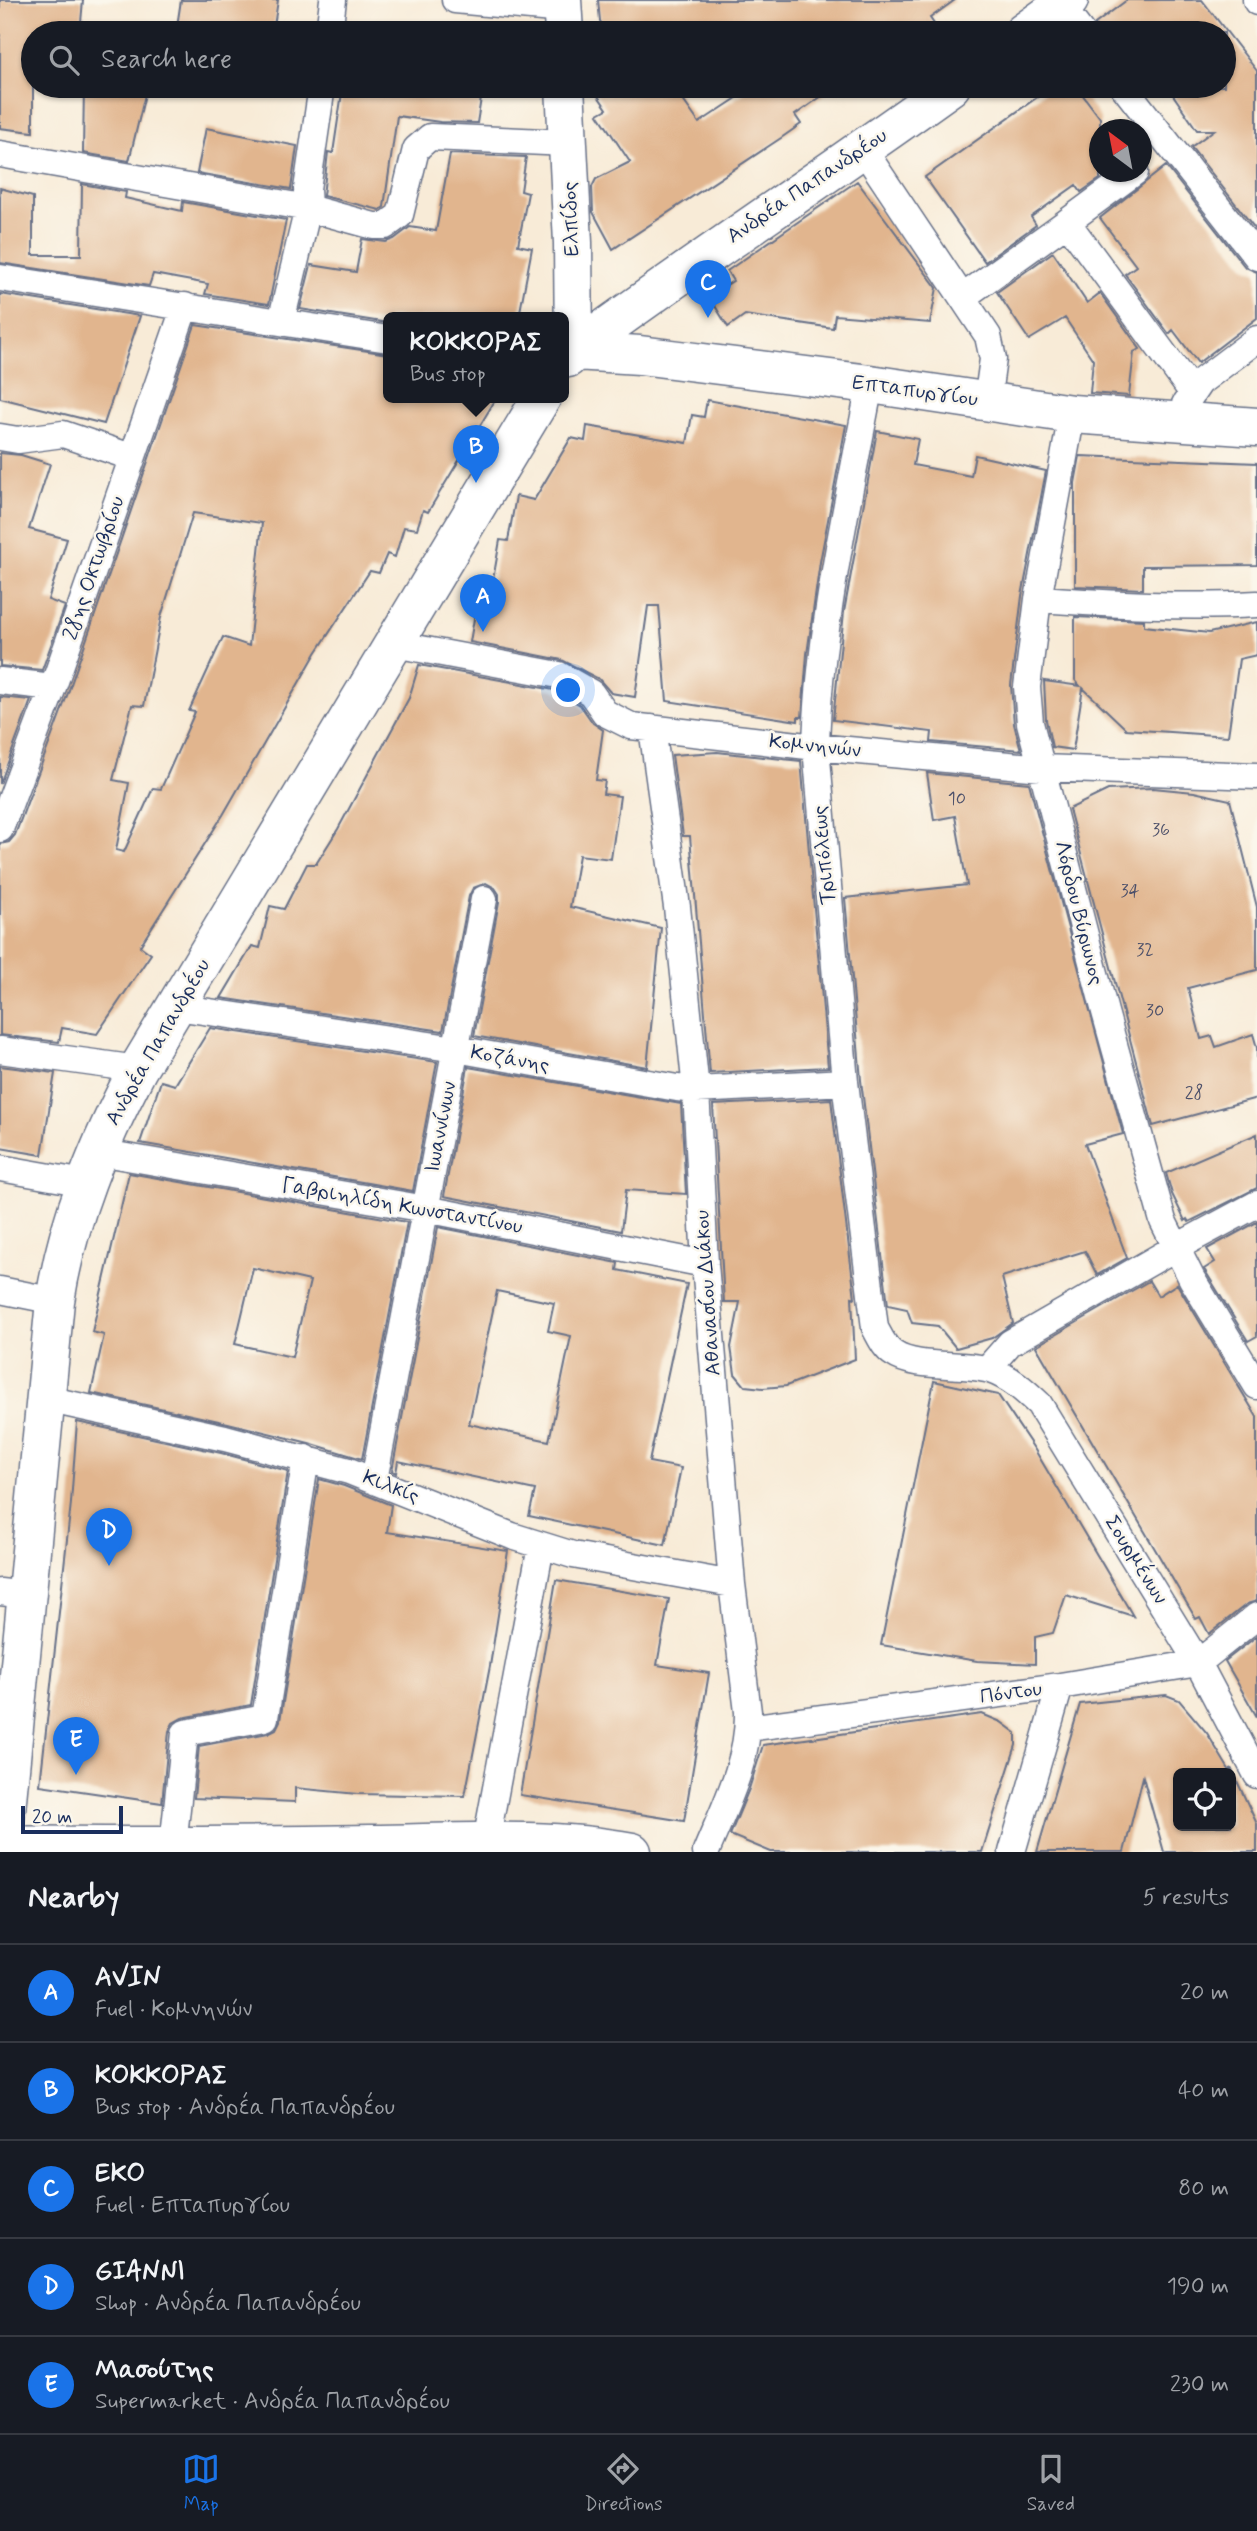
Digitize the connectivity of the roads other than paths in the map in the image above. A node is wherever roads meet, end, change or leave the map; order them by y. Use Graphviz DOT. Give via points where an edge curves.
graph roads {
  1 [pos="333,0"];
  2 [pos="455,0"];
  3 [pos="1071,13"];
  4 [pos="563,14"];
  5 [pos="330,21"];
  6 [pos="1052,21"];
  7 [pos="320,98"];
  8 [pos="566,98"];
  9 [pos="934,98"];
  10 [pos="1132,98"];
  11 [pos="568,144"];
  12 [pos="1170,146"];
  13 [pos="863,149"];
  14 [pos="0,154"];
  15 [pos="1152,160"];
  16 [pos="1121,182"];
  17 [pos="308,208"];
  18 [pos="1067,222"];
  19 [pos="1257,257"];
  20 [pos="0,278"];
  21 [pos="963,297"];
  22 [pos="185,306"];
  23 [pos="569,318"];
  24 [pos="281,321"];
  25 [pos="383,338"];
  26 [pos="1257,339"];
  27 [pos="569,355"];
  28 [pos="569,356"];
  29 [pos="870,384"];
  30 [pos="987,402"];
  31 [pos="538,403"];
  32 [pos="1186,407"];
  33 [pos="1072,414"];
  34 [pos="1257,427"];
  35 [pos="0,437"];
  36 [pos="131,457"];
  37 [pos="1038,599"];
  38 [pos="1257,604"];
  39 [pos="394,644"];
  40 [pos="0,681"];
  41 [pos="53,687"];
  42 [pos="652,728"];
  43 [pos="816,747"];
  44 [pos="1042,768"];
  45 [pos="1256,781"];
  46 [pos="0,829"];
  47 [pos="484,898"];
  48 [pos="176,1007"];
  49 [pos="456,1049"];
  50 [pos="0,1050"];
  51 [pos="138,1069"];
  52 [pos="845,1082"];
  53 [pos="696,1090"];
  54 [pos="0,1168"];
  55 [pos="91,1168"];
  56 [pos="1257,1204"];
  57 [pos="426,1209"];
  58 [pos="1175,1248"];
  59 [pos="705,1264"];
  60 [pos="0,1290"];
  61 [pos="55,1301"];
  62 [pos="987,1369"];
  63 [pos="1257,1386"];
  64 [pos="46,1399"];
  65 [pos="306,1458"];
  66 [pos="374,1480"];
  67 [pos="541,1546"];
  68 [pos="732,1584"];
  69 [pos="13,1594"];
  70 [pos="1257,1616"];
  71 [pos="1198,1663"];
  72 [pos="1060,1686"];
  73 [pos="748,1728"];
  74 [pos="1257,1775"];
  75 [pos="4,1798"];
  76 [pos="486,1843"];
  77 [pos="173,1846"];
  78 [pos="3,1849"];
  79 [pos="294,1849"];
  80 [pos="632,1852"];
  81 [pos="706,1852"];
  82 [pos="1012,1852"];
  1 -- 5 [label="street"];
  2 -- 4 [label="street"];
  3 -- 6 [label="main road"];
  7 -- 17 [label="street"];
  8 -- 11 [label="main road, Ελπίδος"];
  9 -- 13 [label="main road, Ανδρέα Παπανδρέου"];
  10 -- 12 [label="street"];
  11 -- 17 [label="street" via="430,137 416,149 404,205 394,222 374,226"];
  11 -- 23 [label="main road, Ελπίδος" via="573,243"];
  12 -- 15 [label="street"];
  12 -- 19 [label="street"];
  13 -- 21 [label="street"];
  13 -- 27 [label="main road, Ανδρέα Παπανδρέου"];
  14 -- 17 [label="street"];
  16 -- 18 [label="street"];
  17 -- 24 [label="street"];
  18 -- 21 [label="street"];
  18 -- 32 [label="street"];
  20 -- 22 [label="street"];
  21 -- 30 [label="street" via="988,335 992,351"];
  22 -- 24 [label="street"];
  22 -- 36 [label="street, 28ης Οκτωβρίου"];
  24 -- 25 [label="street"];
  26 -- 32 [label="street" via="1214,370"];
  28 -- 29 [label="main road, Επταπυργίου" via="640,355"];
  29 -- 30 [label="main road, Επταπυργίου"];
  29 -- 43 [label="street, Τριπόλεως" via="828,610"];
  30 -- 33 [label="main road, Επταπυργίου"];
  31 -- 39 [label="main road, Ανδρέα Παπανδρέου"];
  32 -- 33 [label="main road, Επταπυργίου"];
  32 -- 34 [label="main road, Επταπυργίου"];
  33 -- 37 [label="street, Λόρδου Βύρωνος"];
  35 -- 36 [label="street" via="18,440 63,434"];
  36 -- 41 [label="street, 28ης Οκτωβρίου"];
  37 -- 38 [label="street"];
  37 -- 44 [label="street, Λόρδου Βύρωνος" via="1027,687 1030,723"];
  39 -- 42 [label="street, Κομνηνών" via="559,675 591,693 615,720"];
  39 -- 48 [label="main road, Ανδρέα Παπανδρέου"];
  40 -- 41 [label="street"];
  41 -- 46 [label="street, 28ης Οκτωβρίου"];
  42 -- 43 [label="street, Κομνηνών"];
  42 -- 53 [label="street, Αθανασίου Διάκου"];
  43 -- 44 [label="street, Κομνηνών"];
  43 -- 52 [label="street, Τριπόλεως"];
  44 -- 45 [label="street, Κομνηνών"];
  44 -- 58 [label="street, Λόρδου Βύρωνος" via="1150,1180"];
  47 -- 49 [label="street, Ιωαννίνων"];
  48 -- 49 [label="street, Κοζάνης"];
  48 -- 51 [label="main road, Ανδρέα Παπανδρέου"];
  49 -- 53 [label="street, Κοζάνης"];
  49 -- 57 [label="street, Ιωαννίνων"];
  50 -- 51 [label="street"];
  51 -- 55 [label="main road, Ανδρέα Παπανδρέου"];
  52 -- 53 [label="street, Κοζάνης"];
  52 -- 62 [label="street, Τριπόλεως" via="875,1328 894,1354 908,1360"];
  53 -- 59 [label="street, Αθανασίου Διάκου"];
  54 -- 55 [label="street, Γαβριηλίδη Κωνσταντίνου"];
  55 -- 57 [label="street, Γαβριηλίδη Κωνσταντίνου"];
  55 -- 61 [label="main road, Ανδρέα Παπανδρέου" via="65,1244"];
  56 -- 58 [label="street"];
  57 -- 59 [label="street, Γαβριηλίδη Κωνσταντίνου"];
  57 -- 66 [label="street, Ιωαννίνων"];
  58 -- 62 [label="street" via="1010,1343"];
  58 -- 63 [label="street, Λόρδου Βύρωνος"];
  59 -- 68 [label="street, Αθανασίου Διάκου"];
  60 -- 61 [label="street"];
  61 -- 64 [label="main road, Ανδρέα Παπανδρέου"];
  62 -- 71 [label="street, Σουρμένων" via="1005,1376 1039,1404"];
  64 -- 65 [label="street, Κιλκίς"];
  64 -- 69 [label="main road, Ανδρέα Παπανδρέου"];
  65 -- 66 [label="street, Κιλκίς"];
  65 -- 77 [label="street" via="265,1717 185,1733"];
  66 -- 67 [label="street, Κιλκίς"];
  67 -- 68 [label="street, Κιλκίς"];
  67 -- 76 [label="street"];
  68 -- 73 [label="street, Αθανασίου Διάκου"];
  69 -- 75 [label="main road, Ανδρέα Παπανδρέου"];
  70 -- 71 [label="street, Πόντου"];
  71 -- 72 [label="street, Πόντου"];
  71 -- 74 [label="street, Σουρμένων"];
  72 -- 73 [label="street, Πόντου"];
  72 -- 82 [label="street"];
  73 -- 81 [label="street, Αθανασίου Διάκου" via="740,1764"];
  75 -- 78 [label="main road, Ανδρέα Παπανδρέου"];
  76 -- 79 [label="main road"];
  76 -- 80 [label="main road"];
  77 -- 78 [label="main road"];
  77 -- 79 [label="main road"];
}
